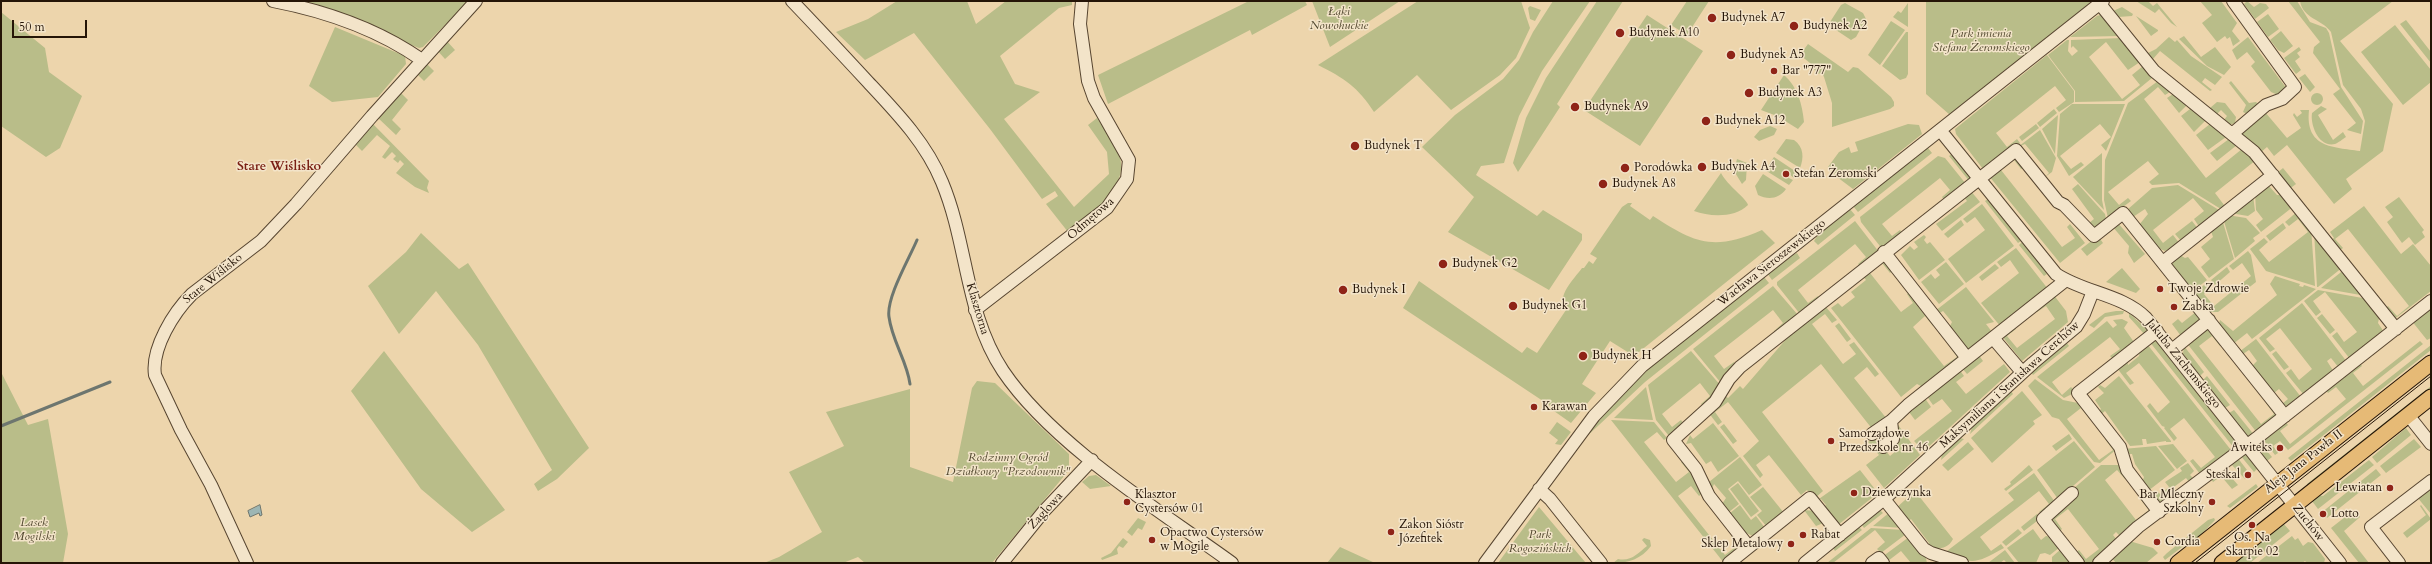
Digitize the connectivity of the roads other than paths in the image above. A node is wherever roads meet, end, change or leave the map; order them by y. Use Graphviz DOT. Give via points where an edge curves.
graph roads {
  1 [pos="273,1"];
  2 [pos="476,1"];
  3 [pos="792,1"];
  4 [pos="1082,1"];
  5 [pos="2233,1"];
  6 [pos="2101,2"];
  7 [pos="422,60"];
  8 [pos="1940,130"];
  9 [pos="2232,134"];
  10 [pos="2273,175"];
  11 [pos="1979,179"];
  12 [pos="1884,252"];
  13 [pos="2163,262"];
  14 [pos="2066,280"];
  15 [pos="2093,291"];
  16 [pos="2431,301"];
  17 [pos="975,310"];
  18 [pos="2209,320"];
  19 [pos="2396,329"];
  20 [pos="2157,330"];
  21 [pos="1993,338"];
  22 [pos="2172,350"];
  23 [pos="1967,358"];
  24 [pos="2431,363"];
  25 [pos="2022,372"];
  26 [pos="2431,397"];
  27 [pos="2408,415"];
  28 [pos="2285,416"];
  29 [pos="1891,421"];
  30 [pos="1872,434"];
  31 [pos="2431,444"];
  32 [pos="2247,445"];
  33 [pos="1883,448"];
  34 [pos="1092,460"];
  35 [pos="2431,481"];
  36 [pos="2277,483"];
  37 [pos="1539,489"];
  38 [pos="2072,493"];
  39 [pos="1884,499"];
  40 [pos="2295,506"];
  41 [pos="2159,512"];
  42 [pos="1840,535"];
  43 [pos="1749,547"];
  44 [pos="247,563"];
  45 [pos="1002,563"];
  46 [pos="1232,563"];
  47 [pos="1485,563"];
  48 [pos="1601,563"];
  49 [pos="1729,563"];
  50 [pos="1805,563"];
  51 [pos="1872,563"];
  52 [pos="1883,563"];
  53 [pos="1962,563"];
  54 [pos="2078,563"];
  55 [pos="2099,563"];
  56 [pos="2178,563"];
  57 [pos="2222,563"];
  58 [pos="2340,563"];
  59 [pos="2399,563"];
  1 -- 7 [label="street" via="316,11 383,36"];
  2 -- 7 [label="street, Stare Wiślisko"];
  3 -- 17 [label="street, Klasztorna" via="902,118 928,154 950,202"];
  4 -- 17 [label="street, Odmętowa" via="1080,20 1088,81 1094,98 1130,160 1127,179 1108,208"];
  5 -- 9 [label="street" via="2295,85 2282,99 2266,105"];
  6 -- 8 [label="street, Wacława Sieroszewskiego"];
  6 -- 9 [label="street" via="2154,71"];
  7 -- 44 [label="street, Stare Wiślisko" via="261,241 182,304 169,324 158,351 154,369 158,383 211,485"];
  8 -- 11 [label="street, Jakuba Zachemskiego"];
  8 -- 37 [label="street, Wacława Sieroszewskiego" via="1642,366 1600,409"];
  9 -- 10 [label="street" via="2254,152"];
  10 -- 13 [label="street"];
  10 -- 19 [label="street"];
  11 -- 12 [label="street"];
  11 -- 13 [label="street" via="2016,150 2058,202 2094,236 2123,213"];
  11 -- 14 [label="street, Jakuba Zachemskiego" via="2043,259 2056,274"];
  12 -- 23 [label="street"];
  12 -- 43 [label="street" via="1735,372 1715,402 1673,440 1696,469 1709,496"];
  13 -- 18 [label="street"];
  14 -- 15 [label="street, Jakuba Zachemskiego"];
  14 -- 21 [label="street"];
  15 -- 20 [label="street, Jakuba Zachemskiego" via="2132,306"];
  15 -- 25 [label="street, Maksymiliana i Stanisława Cerchów" via="2079,323"];
  16 -- 19 [label="street"];
  17 -- 34 [label="street, Klasztorna" via="990,348 1011,382 1039,413"];
  18 -- 22 [label="street"];
  18 -- 28 [label="street"];
  19 -- 28 [label="street"];
  20 -- 22 [label="street, Jakuba Zachemskiego"];
  20 -- 41 [label="street" via="2078,393 2121,448 2127,470"];
  21 -- 23 [label="street"];
  21 -- 25 [label="street"];
  22 -- 32 [label="street, Jakuba Zachemskiego"];
  23 -- 29 [label="street"];
  24 -- 36 [label="main road, Aleja Jana Pawła II"];
  25 -- 39 [label="street, Maksymiliana i Stanisława Cerchów"];
  26 -- 27 [label="main road"];
  27 -- 31 [label="street"];
  27 -- 40 [label="main road"];
  28 -- 32 [label="street"];
  29 -- 30 [label="street"];
  29 -- 33 [label="street" via="1892,439"];
  32 -- 36 [label="street, Jakuba Zachemskiego"];
  32 -- 41 [label="street"];
  34 -- 45 [label="street, Żaglowa" via="1044,511"];
  34 -- 46 [label="street, Klasztorna"];
  35 -- 59 [label="street" via="2371,527"];
  36 -- 40 [label="street, Zuchów"];
  36 -- 56 [label="main road, Aleja Jana Pawła II"];
  37 -- 47 [label="street, Wacława Sieroszewskiego"];
  37 -- 48 [label="street" via="1550,499"];
  38 -- 54 [label="street" via="2043,519"];
  39 -- 42 [label="street, Maksymiliana i Stanisława Cerchów"];
  39 -- 53 [label="street" via="1924,549"];
  40 -- 57 [label="main road"];
  40 -- 58 [label="street, Zuchów"];
  41 -- 55 [label="street" via="2125,538"];
  42 -- 43 [label="street" via="1810,498"];
  42 -- 50 [label="street, Maksymiliana i Stanisława Cerchów"];
  43 -- 49 [label="street"];
  51 -- 52 [label="street" via="1879,558"];
}
